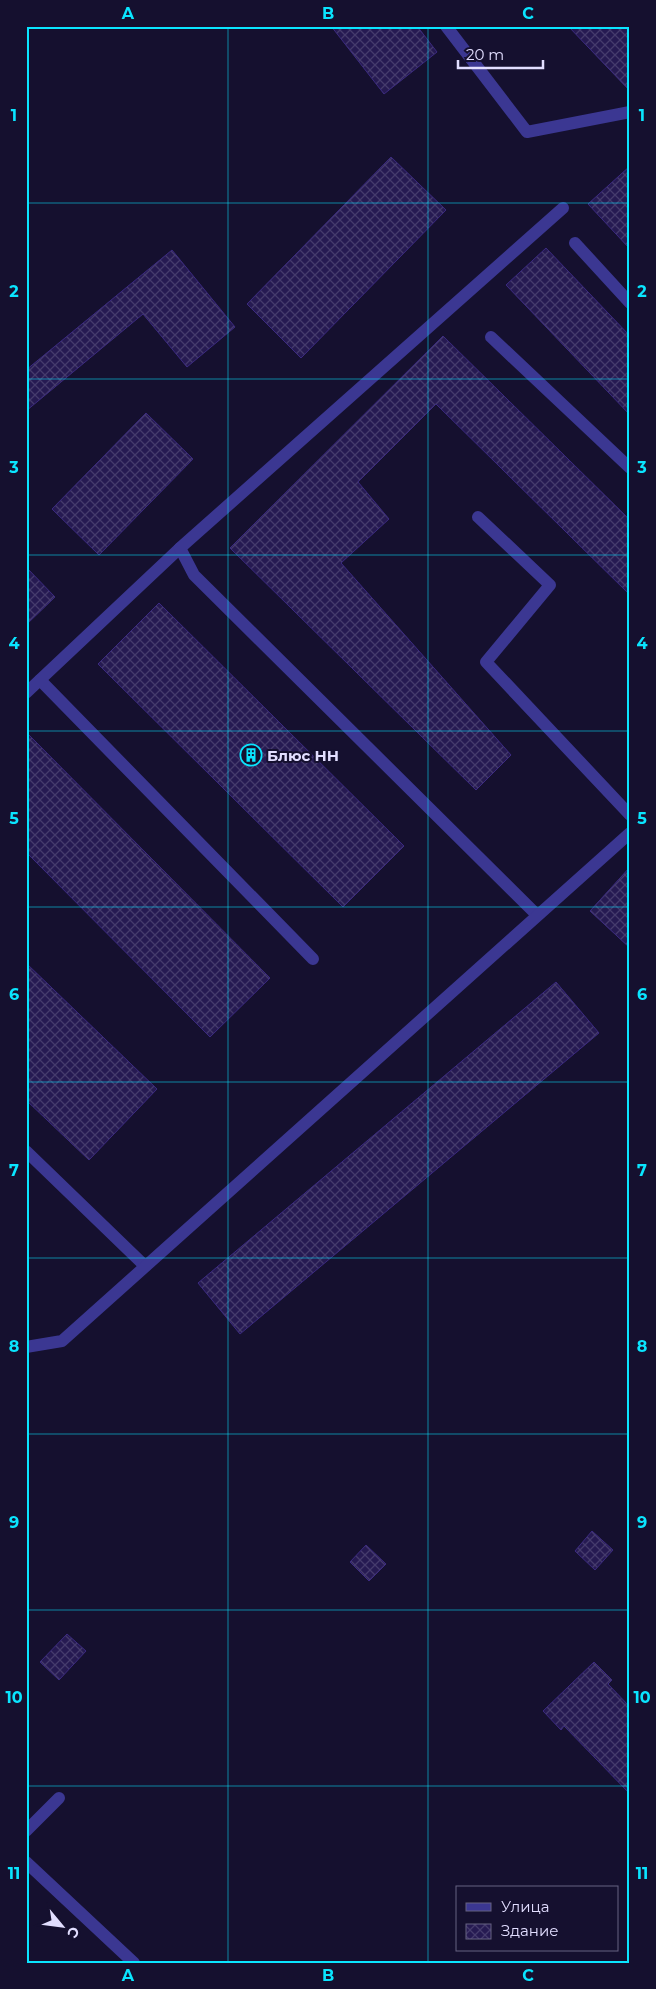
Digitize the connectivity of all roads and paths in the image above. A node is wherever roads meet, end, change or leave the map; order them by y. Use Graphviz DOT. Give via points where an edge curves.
graph roads {
  1 [pos="446,26"];
  2 [pos="630,112"];
  3 [pos="563,208"];
  4 [pos="574,243"];
  5 [pos="630,303"];
  6 [pos="491,337"];
  7 [pos="630,468"];
  8 [pos="478,517"];
  9 [pos="180,548"];
  10 [pos="40,680"];
  11 [pos="26,693"];
  12 [pos="630,815"];
  13 [pos="630,833"];
  14 [pos="538,915"];
  15 [pos="313,959"];
  16 [pos="26,1151"];
  17 [pos="145,1266"];
  18 [pos="26,1347"];
  19 [pos="59,1798"];
  20 [pos="26,1831"];
  21 [pos="26,1862"];
  22 [pos="134,1963"];
  1 -- 2 [label="lane" via="527,132"];
  3 -- 9 [label="lane"];
  4 -- 5 [label="lane"];
  6 -- 7 [label="lane"];
  8 -- 12 [label="lane" via="550,585 486,662"];
  9 -- 10 [label="lane"];
  9 -- 14 [label="lane" via="194,575"];
  10 -- 11 [label="lane"];
  10 -- 15 [label="lane"];
  13 -- 14 [label="lane"];
  14 -- 17 [label="lane"];
  16 -- 17 [label="lane"];
  17 -- 18 [label="lane" via="62,1341"];
  19 -- 20 [label="lane"];
  21 -- 22 [label="lane"];
}
